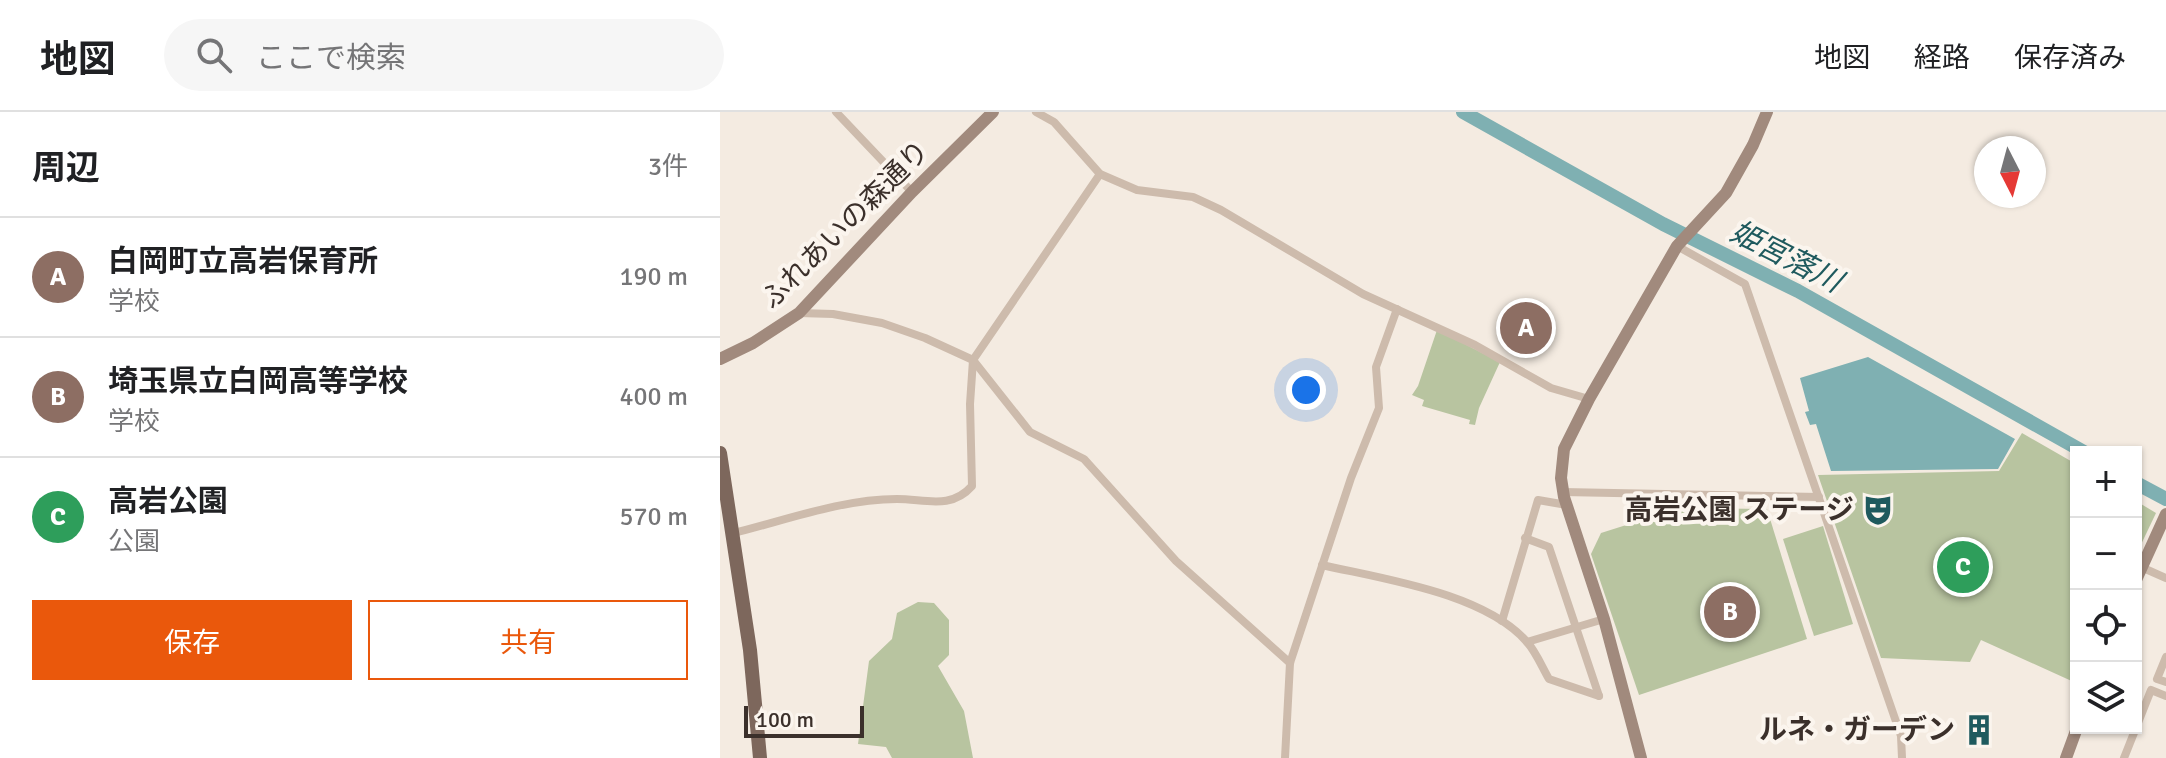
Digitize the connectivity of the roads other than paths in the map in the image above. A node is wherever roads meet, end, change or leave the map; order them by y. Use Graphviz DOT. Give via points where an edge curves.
graph roads {
  1 [pos="836,112"];
  2 [pos="993,112"];
  3 [pos="1036,112"];
  4 [pos="1767,112"];
  5 [pos="1100,174"];
  6 [pos="912,192"];
  7 [pos="1677,246"];
  8 [pos="1397,309"];
  9 [pos="799,313"];
  10 [pos="720,359"];
  11 [pos="973,360"];
  12 [pos="1589,399"];
  13 [pos="720,453"];
  14 [pos="1819,497"];
  15 [pos="1565,498"];
  16 [pos="2166,514"];
  17 [pos="734,533"];
  18 [pos="1525,538"];
  19 [pos="1322,565"];
  20 [pos="2142,567"];
  21 [pos="2142,574"];
  22 [pos="2166,578"];
  23 [pos="1604,619"];
  24 [pos="1502,621"];
  25 [pos="1577,627"];
  26 [pos="1527,642"];
  27 [pos="2166,657"];
  28 [pos="1290,663"];
  29 [pos="2166,682"];
  30 [pos="2166,696"];
  31 [pos="2075,734"];
  32 [pos="760,758"];
  33 [pos="1285,758"];
  34 [pos="1641,758"];
  35 [pos="1902,758"];
  36 [pos="2066,758"];
  37 [pos="2124,758"];
  1 -- 6 [label="street"];
  2 -- 6 [label="street, ふれあいの森通り"];
  3 -- 5 [label="street" via="1054,122"];
  4 -- 7 [label="street" via="1726,193"];
  5 -- 8 [label="street" via="1137,190 1193,197"];
  5 -- 11 [label="street"];
  6 -- 9 [label="street, ふれあいの森通り"];
  7 -- 12 [label="street"];
  7 -- 14 [label="street" via="1745,284"];
  8 -- 12 [label="street" via="1551,388"];
  8 -- 19 [label="street" via="1376,367 1379,408"];
  9 -- 10 [label="street, ふれあいの森通り"];
  9 -- 11 [label="street" via="882,323"];
  11 -- 17 [label="street" via="972,486 964,495 944,503 858,502"];
  11 -- 28 [label="street" via="1030,432 1084,459 1176,561"];
  12 -- 15 [label="street" via="1564,449"];
  13 -- 17 [label="main road"];
  14 -- 15 [label="street"];
  14 -- 35 [label="street" via="1901,736"];
  15 -- 18 [label="street" via="1538,500"];
  15 -- 23 [label="street"];
  16 -- 20 [label="street"];
  17 -- 32 [label="main road"];
  18 -- 24 [label="street"];
  18 -- 25 [label="street" via="1549,547"];
  19 -- 24 [label="street" via="1452,595"];
  19 -- 28 [label="street"];
  21 -- 22 [label="street"];
  23 -- 25 [label="street"];
  23 -- 34 [label="street"];
  24 -- 26 [label="street"];
  25 -- 26 [label="street"];
  25 -- 26 [label="street" via="1599,696 1549,679"];
  27 -- 29 [label="street" via="2157,679"];
  28 -- 33 [label="street"];
  30 -- 37 [label="street" via="2151,690"];
  31 -- 36 [label="street"];
}
